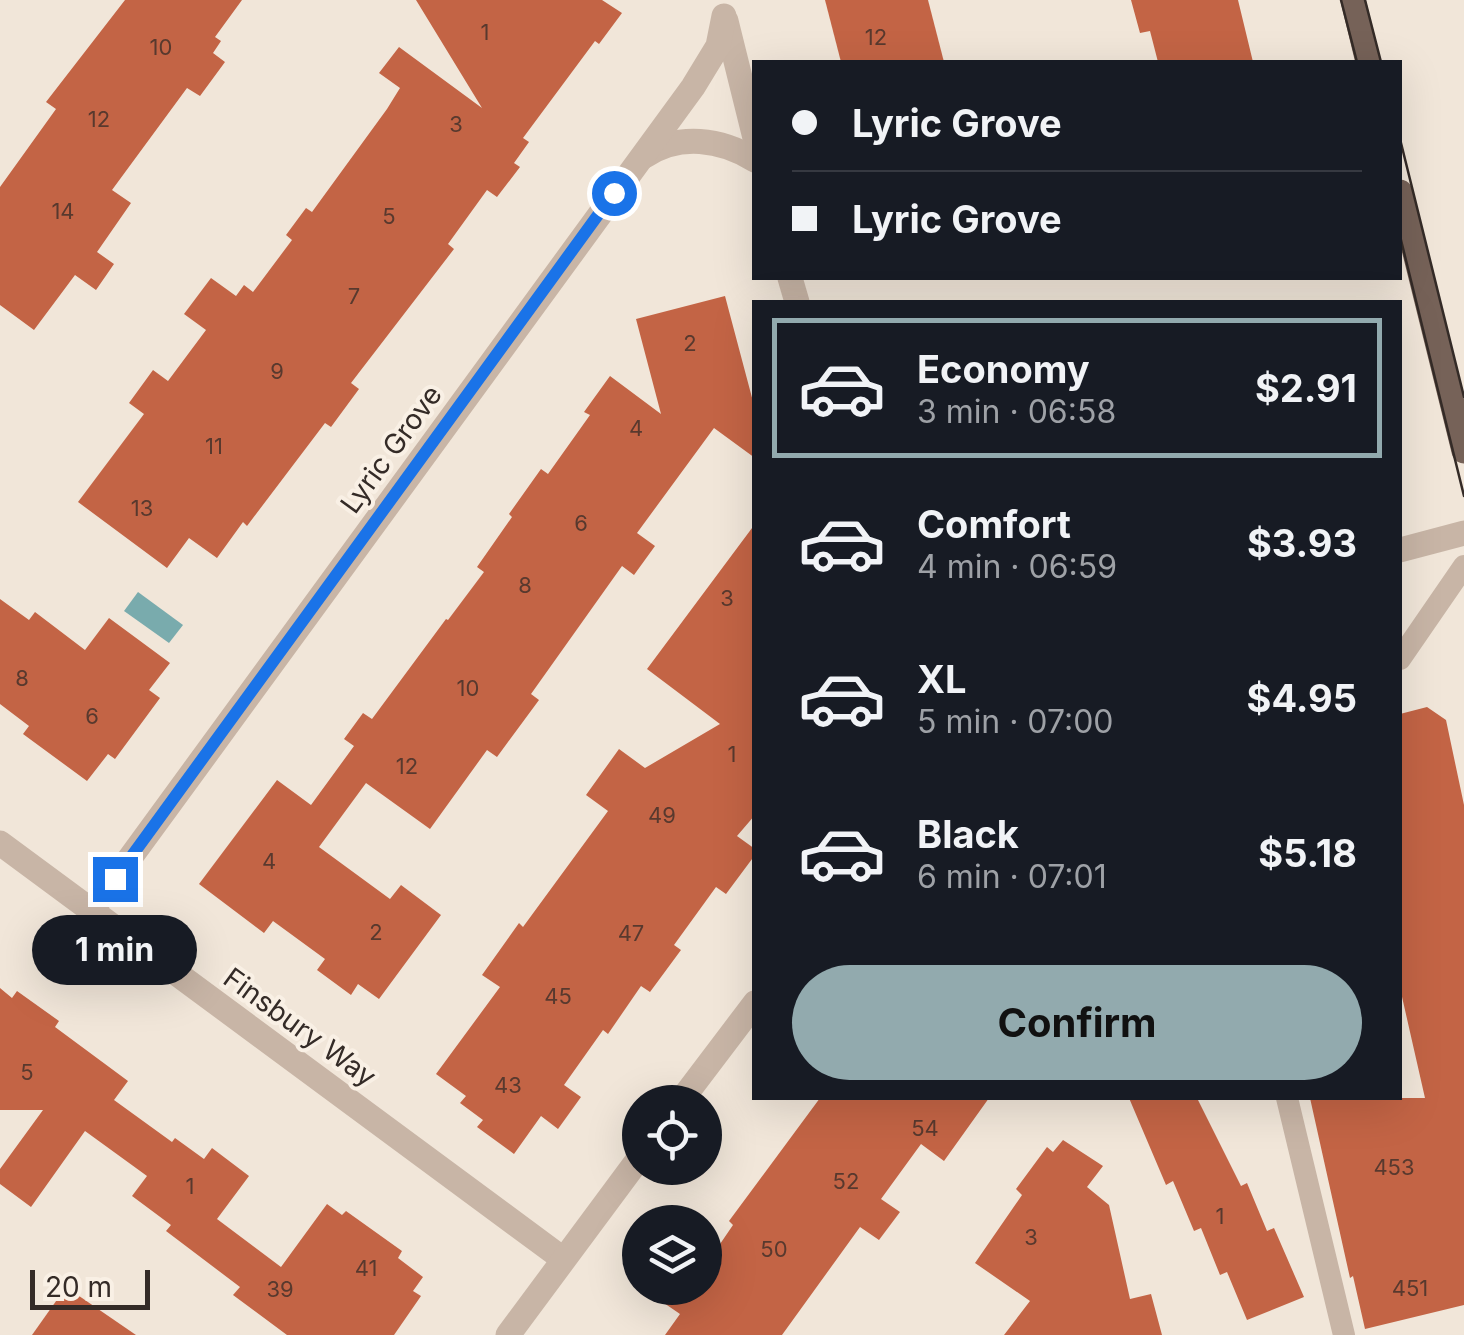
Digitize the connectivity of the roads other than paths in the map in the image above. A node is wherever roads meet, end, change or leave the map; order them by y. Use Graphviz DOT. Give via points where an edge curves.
graph roads {
  1 [pos="1353,0"];
  2 [pos="722,8"];
  3 [pos="1368,60"];
  4 [pos="752,126"];
  5 [pos="752,158"];
  6 [pos="637,162"];
  7 [pos="1402,200"];
  8 [pos="1464,451"];
  9 [pos="1464,533"];
  10 [pos="1402,549"];
  11 [pos="1464,566"];
  12 [pos="1402,657"];
  13 [pos="0,843"];
  14 [pos="92,910"];
  15 [pos="752,1007"];
  16 [pos="693,1085"];
  17 [pos="1287,1100"];
  18 [pos="622,1180"];
  19 [pos="563,1259"];
  20 [pos="508,1335"];
  21 [pos="1344,1335"];
  1 -- 3 [label="main road"];
  2 -- 4 [label="street"];
  2 -- 6 [label="street, Lyric Grove" via="712,57"];
  5 -- 6 [label="street" via="699,140 660,147"];
  6 -- 14 [label="street, Lyric Grove"];
  7 -- 8 [label="main road"];
  9 -- 10 [label="street"];
  11 -- 12 [label="lane"];
  13 -- 14 [label="street, Finsbury Way"];
  14 -- 19 [label="street, Finsbury Way"];
  15 -- 16 [label="street"];
  17 -- 21 [label="lane"];
  18 -- 19 [label="street"];
  19 -- 20 [label="street"];
}
